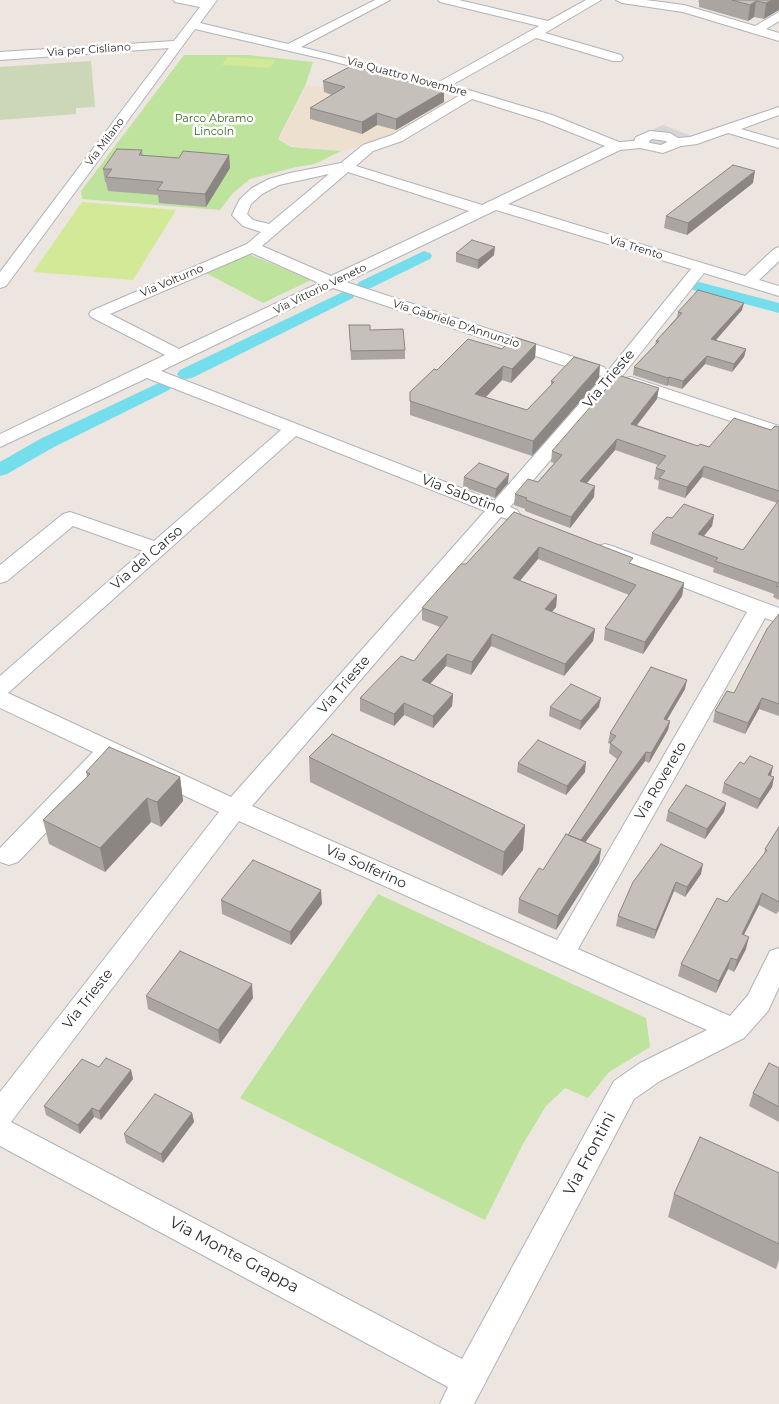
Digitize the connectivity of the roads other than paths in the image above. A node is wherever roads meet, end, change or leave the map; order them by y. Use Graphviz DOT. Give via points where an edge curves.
graph roads {
  1 [pos="179,0"];
  2 [pos="384,0"];
  3 [pos="444,0"];
  4 [pos="595,0"];
  5 [pos="622,0"];
  6 [pos="695,0"];
  7 [pos="209,2"];
  8 [pos="684,9"];
  9 [pos="779,16"];
  10 [pos="192,25"];
  11 [pos="548,25"];
  12 [pos="758,30"];
  13 [pos="533,33"];
  14 [pos="779,36"];
  15 [pos="178,44"];
  16 [pos="289,48"];
  17 [pos="0,56"];
  18 [pos="617,58"];
  19 [pos="441,86"];
  20 [pos="471,94"];
  21 [pos="779,111"];
  22 [pos="728,129"];
  23 [pos="779,144"];
  24 [pos="617,146"];
  25 [pos="344,167"];
  26 [pos="487,207"];
  27 [pos="272,230"];
  28 [pos="252,247"];
  29 [pos="779,252"];
  30 [pos="701,268"];
  31 [pos="748,282"];
  32 [pos="0,283"];
  33 [pos="333,283"];
  34 [pos="779,291"];
  35 [pos="180,356"];
  36 [pos="148,372"];
  37 [pos="613,376"];
  38 [pos="293,429"];
  39 [pos="779,432"];
  40 [pos="0,441"];
  41 [pos="498,509"];
  42 [pos="526,520"];
  43 [pos="592,545"];
  44 [pos="157,549"];
  45 [pos="0,576"];
  46 [pos="769,612"];
  47 [pos="0,688"];
  48 [pos="0,699"];
  49 [pos="109,750"];
  50 [pos="235,809"];
  51 [pos="9,855"];
  52 [pos="562,954"];
  53 [pos="779,959"];
  54 [pos="734,1030"];
  55 [pos="0,1114"];
  56 [pos="0,1131"];
  57 [pos="463,1392"];
  1 -- 7 [label="street"];
  2 -- 16 [label="street"];
  3 -- 11 [label="street"];
  4 -- 11 [label="street"];
  5 -- 8 [label="street"];
  6 -- 8 [label="street"];
  7 -- 10 [label="street, Via Milano"];
  8 -- 12 [label="street"];
  9 -- 12 [label="street"];
  10 -- 15 [label="street, Via Milano"];
  10 -- 16 [label="street, Via Quattro Novembre"];
  11 -- 13 [label="street"];
  12 -- 14 [label="street"];
  13 -- 18 [label="street"];
  13 -- 19 [label="street"];
  15 -- 17 [label="street, Via per Cisliano"];
  15 -- 32 [label="street, Via Milano"];
  16 -- 19 [label="street, Via Quattro Novembre"];
  19 -- 20 [label="street, Via Quattro Novembre"];
  20 -- 24 [label="street, Via Quattro Novembre" via="547,118"];
  20 -- 25 [label="street" via="398,138 368,148"];
  21 -- 22 [label="street, Via Vittorio Veneto"];
  22 -- 23 [label="street"];
  22 -- 24 [label="street, Via Vittorio Veneto" via="692,141 676,142 663,149 643,144"];
  24 -- 26 [label="street, Via Vittorio Veneto"];
  25 -- 26 [label="street, Via Trento"];
  25 -- 27 [label="street"];
  25 -- 27 [label="street" via="295,176 257,191 245,202 239,214 248,223"];
  26 -- 30 [label="street, Via Trento"];
  26 -- 33 [label="street, Via Vittorio Veneto"];
  27 -- 28 [label="street"];
  28 -- 33 [label="street"];
  28 -- 35 [label="street, Via Volturno" via="97,314"];
  29 -- 31 [label="street"];
  30 -- 31 [label="street, Via Trento"];
  30 -- 37 [label="street, Via Trieste"];
  31 -- 34 [label="street, Via Trento"];
  33 -- 35 [label="street, Via Vittorio Veneto"];
  33 -- 37 [label="street, Via Gabriele D'Annunzio"];
  35 -- 36 [label="street, Via Vittorio Veneto"];
  36 -- 38 [label="street, Via Sabotino"];
  36 -- 40 [label="street, Via Vittorio Veneto"];
  37 -- 39 [label="street, Via Gabriele D'Annunzio"];
  37 -- 41 [label="street, Via Trieste"];
  38 -- 41 [label="street, Via Sabotino"];
  38 -- 44 [label="street, Via del Carso"];
  41 -- 42 [label="street, Via Sabotino"];
  41 -- 50 [label="street, Via Trieste"];
  43 -- 46 [label="street"];
  44 -- 45 [label="street" via="70,518"];
  44 -- 47 [label="street, Via del Carso"];
  46 -- 52 [label="street, Via Rovereto"];
  48 -- 49 [label="street, Via Solferino"];
  49 -- 50 [label="street, Via Solferino"];
  49 -- 51 [label="street"];
  50 -- 52 [label="street, Via Solferino"];
  50 -- 55 [label="street, Via Trieste"];
  52 -- 54 [label="street, Via Solferino"];
  53 -- 54 [label="street, Via Frontini" via="758,1003"];
  54 -- 57 [label="street, Via Frontini" via="650,1072 624,1090"];
  56 -- 57 [label="street, Via Monte Grappa"];
}
